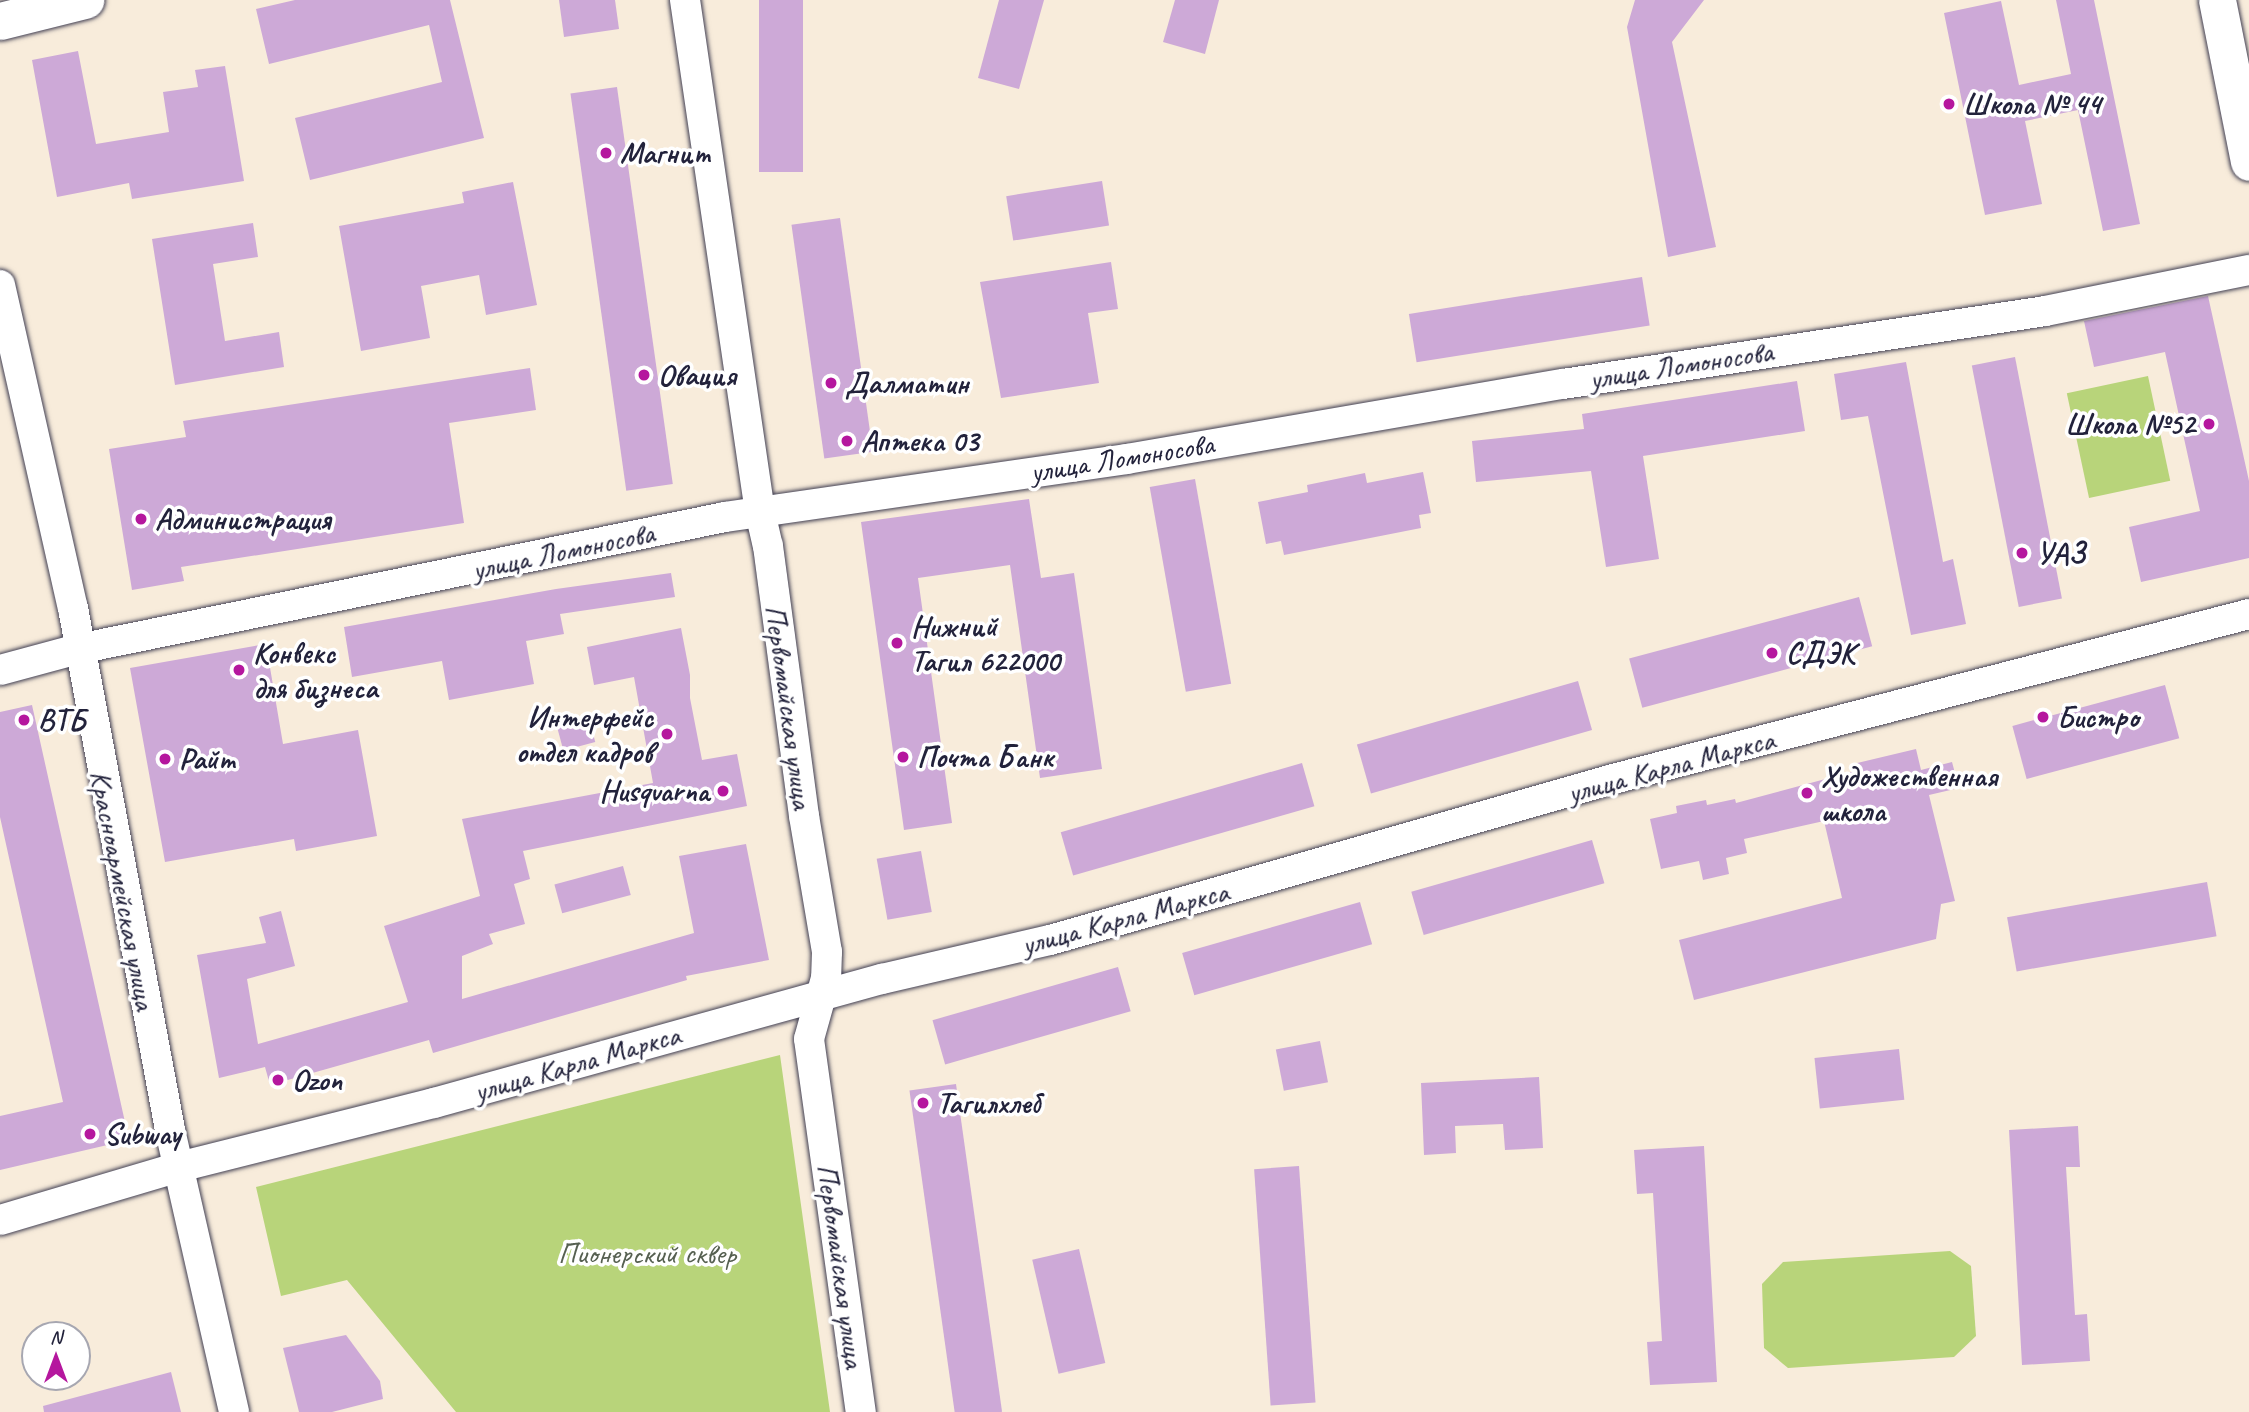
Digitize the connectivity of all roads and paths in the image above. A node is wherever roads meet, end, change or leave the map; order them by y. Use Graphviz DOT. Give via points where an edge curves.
graph roads {
  1 [pos="85,0"];
  2 [pos="685,0"];
  3 [pos="2217,0"];
  4 [pos="0,21"];
  5 [pos="2249,162"];
  6 [pos="2249,270"];
  7 [pos="0,285"];
  8 [pos="760,512"];
  9 [pos="2249,614"];
  10 [pos="78,649"];
  11 [pos="0,670"];
  12 [pos="821,996"];
  13 [pos="179,1167"];
  14 [pos="0,1220"];
  15 [pos="234,1412"];
  16 [pos="861,1412"];
  1 -- 4 [label="main road"];
  2 -- 8 [label="street, Первомайская улица"];
  3 -- 5 [label="main road"];
  6 -- 8 [label="street, улица Ломоносова" via="2045,311 1563,384 1127,459"];
  7 -- 10 [label="street, Красноармейская улица" via="73,608"];
  8 -- 10 [label="street, улица Ломоносова"];
  8 -- 12 [label="street, Первомайская улица" via="827,951"];
  9 -- 12 [label="street, улица Карла Маркса" via="1613,779 1050,940"];
  10 -- 11 [label="street, улица Ломоносова"];
  10 -- 13 [label="street, Красноармейская улица"];
  12 -- 13 [label="street, улица Карла Маркса" via="434,1103"];
  12 -- 16 [label="street, Первомайская улица" via="809,1039"];
  13 -- 14 [label="street, улица Карла Маркса"];
  13 -- 15 [label="street, Красноармейская улица"];
}
